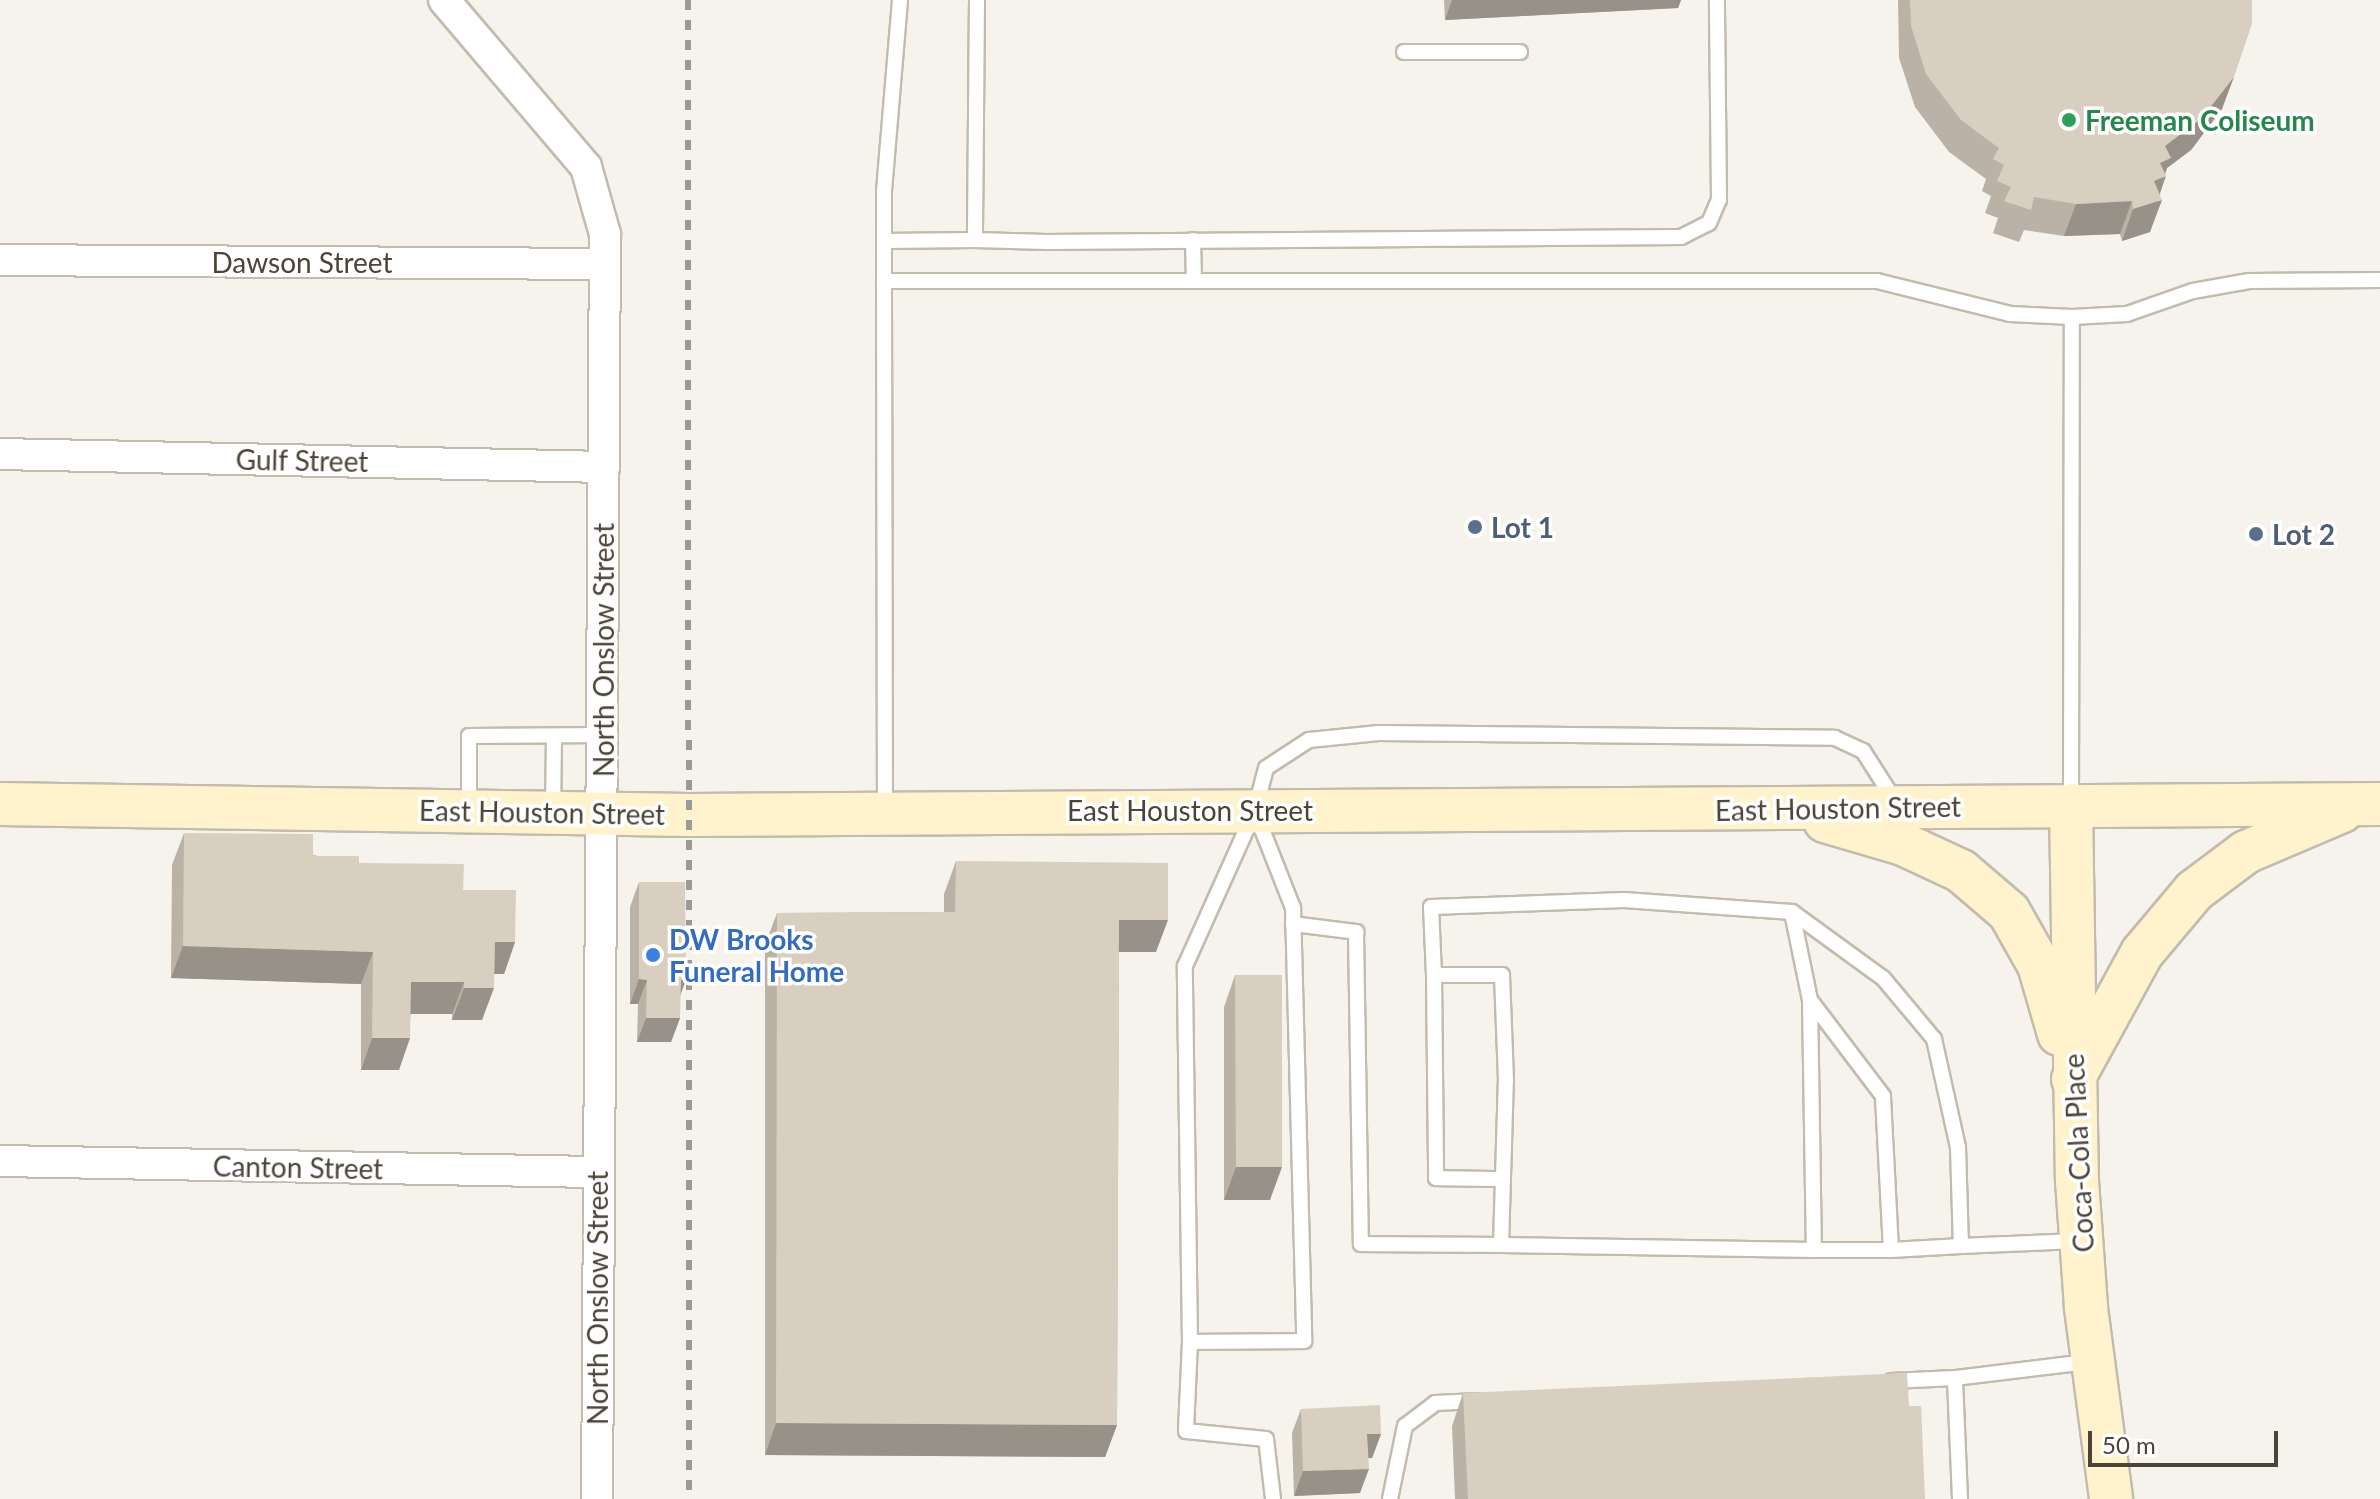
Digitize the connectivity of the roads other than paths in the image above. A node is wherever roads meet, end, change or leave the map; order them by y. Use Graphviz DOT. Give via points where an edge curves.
graph roads {
  1 [pos="444,0"];
  2 [pos="900,0"];
  3 [pos="977,0"];
  4 [pos="1717,0"];
  5 [pos="1404,52"];
  6 [pos="1520,52"];
  7 [pos="975,240"];
  8 [pos="1193,240"];
  9 [pos="884,241"];
  10 [pos="0,260"];
  11 [pos="605,264"];
  12 [pos="2380,280"];
  13 [pos="884,281"];
  14 [pos="1194,281"];
  15 [pos="2072,317"];
  16 [pos="0,454"];
  17 [pos="604,467"];
  18 [pos="602,735"];
  19 [pos="554,736"];
  20 [pos="0,804"];
  21 [pos="2370,804"];
  22 [pos="2071,805"];
  23 [pos="1899,808"];
  24 [pos="1782,809"];
  25 [pos="1255,810"];
  26 [pos="469,811"];
  27 [pos="885,811"];
  28 [pos="553,813"];
  29 [pos="602,813"];
  30 [pos="1792,912"];
  31 [pos="1293,924"];
  32 [pos="1434,975"];
  33 [pos="1810,1000"];
  34 [pos="2073,1080"];
  35 [pos="0,1161"];
  36 [pos="596,1172"];
  37 [pos="1503,1179"];
  38 [pos="2081,1241"];
  39 [pos="1501,1245"];
  40 [pos="1961,1246"];
  41 [pos="1814,1250"];
  42 [pos="1891,1250"];
  43 [pos="1190,1342"];
  44 [pos="2094,1362"];
  45 [pos="1955,1378"];
  46 [pos="1876,1382"];
  47 [pos="1498,1400"];
  48 [pos="597,1499"];
  49 [pos="1273,1499"];
  50 [pos="1390,1499"];
  51 [pos="1960,1499"];
  52 [pos="2111,1499"];
  1 -- 11 [label="street, North Onslow Street" via="586,167 598,195"];
  2 -- 9 [label="lane"];
  3 -- 7 [label="lane"];
  4 -- 8 [label="lane" via="1719,200 1709,223 1681,237"];
  5 -- 6 [label="lane"];
  7 -- 8 [label="lane"];
  7 -- 9 [label="lane"];
  8 -- 14 [label="lane"];
  9 -- 13 [label="lane"];
  10 -- 11 [label="street, Dawson Street"];
  11 -- 17 [label="street, North Onslow Street"];
  12 -- 15 [label="lane" via="2249,281 2193,291 2127,314"];
  13 -- 14 [label="lane"];
  13 -- 27 [label="lane"];
  14 -- 15 [label="lane" via="1877,281 2010,314"];
  15 -- 22 [label="lane"];
  16 -- 17 [label="street, Gulf Street"];
  17 -- 18 [label="street, North Onslow Street"];
  18 -- 19 [label="lane"];
  18 -- 29 [label="street, North Onslow Street"];
  19 -- 26 [label="lane" via="469,736"];
  19 -- 28 [label="lane"];
  20 -- 26 [label="main road, East Houston Street"];
  21 -- 22 [label="main road, East Houston Street"];
  21 -- 34 [label="main road" via="2246,852 2194,891 2142,953"];
  22 -- 23 [label="main road, East Houston Street"];
  22 -- 34 [label="main road, Coca-Cola Place"];
  23 -- 24 [label="main road, East Houston Street"];
  23 -- 25 [label="lane" via="1863,751 1835,738 1379,733 1309,740 1266,768"];
  24 -- 25 [label="main road, East Houston Street"];
  24 -- 34 [label="main road" via="1903,844 1961,871 2009,912 2039,965"];
  25 -- 27 [label="main road, East Houston Street"];
  25 -- 31 [label="lane" via="1293,908"];
  25 -- 43 [label="lane" via="1185,966"];
  26 -- 28 [label="main road, East Houston Street"];
  27 -- 29 [label="main road, East Houston Street"];
  28 -- 29 [label="main road, East Houston Street"];
  29 -- 36 [label="street, North Onslow Street"];
  30 -- 32 [label="lane" via="1624,900 1431,907"];
  30 -- 33 [label="lane"];
  30 -- 40 [label="lane" via="1883,978 1934,1039 1958,1147"];
  31 -- 39 [label="lane" via="1356,932 1361,1244"];
  31 -- 43 [label="lane" via="1304,1341"];
  32 -- 37 [label="lane" via="1436,1178"];
  32 -- 37 [label="lane" via="1502,975"];
  33 -- 41 [label="lane"];
  33 -- 42 [label="lane" via="1883,1096"];
  34 -- 38 [label="main road, Coca-Cola Place"];
  35 -- 36 [label="street, Canton Street"];
  36 -- 48 [label="street, North Onslow Street"];
  37 -- 39 [label="lane"];
  38 -- 40 [label="lane"];
  38 -- 44 [label="main road, Coca-Cola Place"];
  39 -- 41 [label="lane"];
  40 -- 42 [label="lane"];
  41 -- 42 [label="lane"];
  43 -- 49 [label="lane" via="1186,1431 1266,1439"];
  44 -- 45 [label="lane"];
  44 -- 52 [label="main road, Coca-Cola Place"];
  45 -- 46 [label="lane"];
  45 -- 51 [label="lane"];
  47 -- 50 [label="lane" via="1435,1403 1405,1426"];
}
